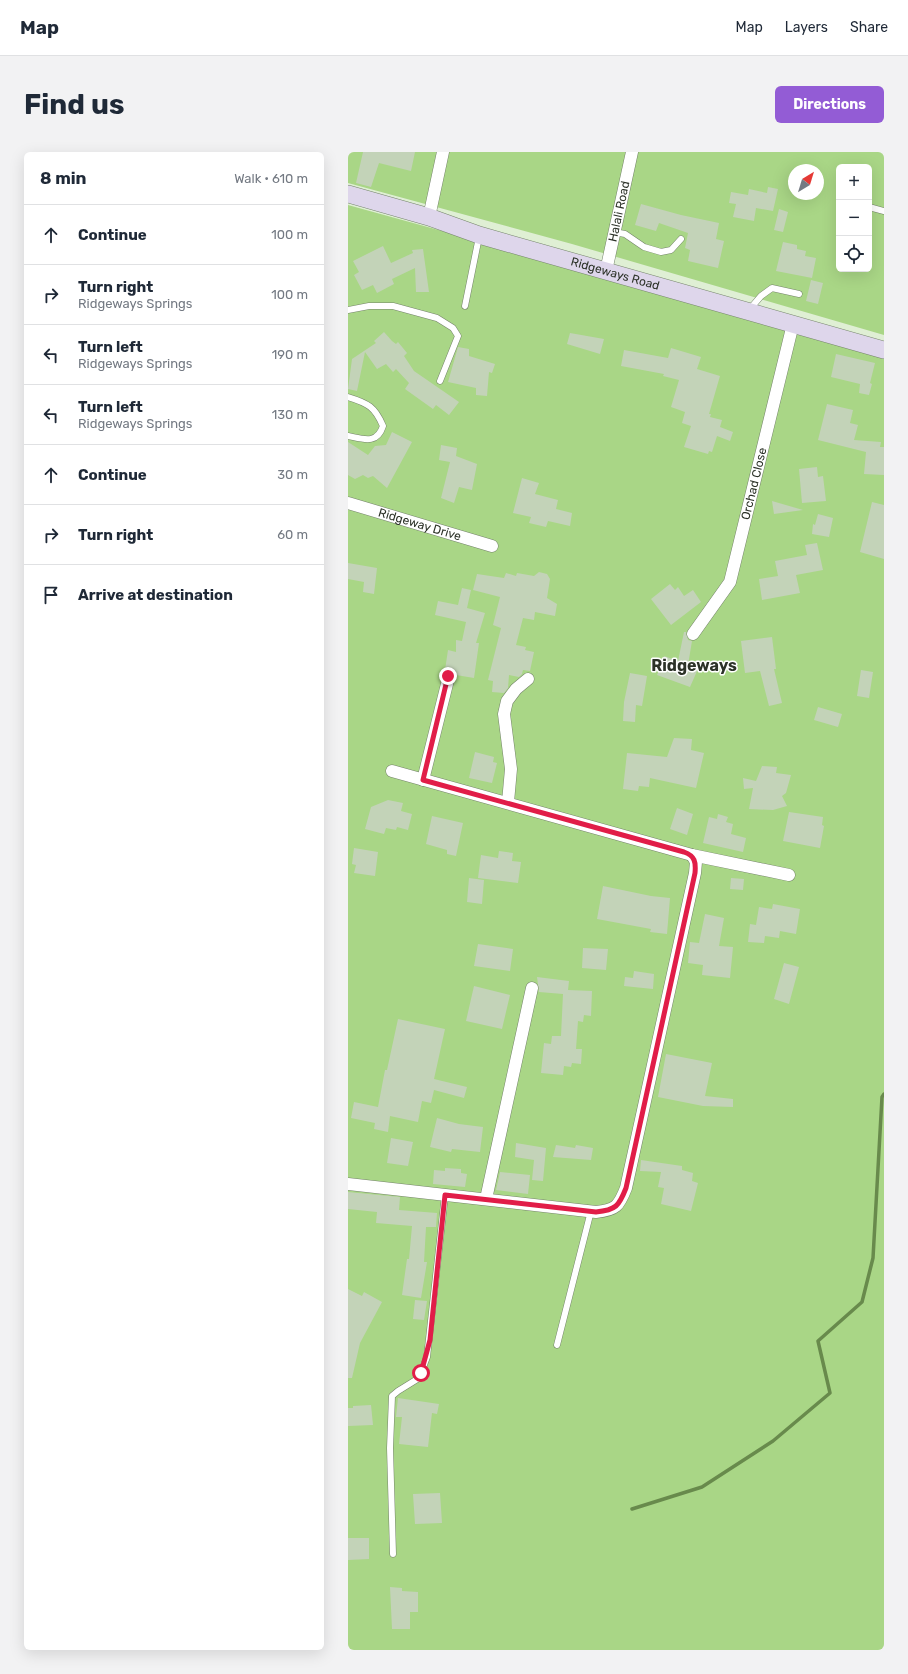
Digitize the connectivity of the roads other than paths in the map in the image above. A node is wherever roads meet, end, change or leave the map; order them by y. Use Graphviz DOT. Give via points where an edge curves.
graph roads {
  1 [pos="443,152"];
  2 [pos="632,152"];
  3 [pos="348,194"];
  4 [pos="872,208"];
  5 [pos="884,211"];
  6 [pos="429,217"];
  7 [pos="614,232"];
  8 [pos="479,235"];
  9 [pos="681,239"];
  10 [pos="606,271"];
  11 [pos="798,294"];
  12 [pos="465,306"];
  13 [pos="348,310"];
  14 [pos="748,312"];
  15 [pos="793,324"];
  16 [pos="884,350"];
  17 [pos="440,381"];
  18 [pos="348,397"];
  19 [pos="348,436"];
  20 [pos="348,503"];
  21 [pos="492,546"];
  22 [pos="694,634"];
  23 [pos="448,676"];
  24 [pos="528,679"];
  25 [pos="392,771"];
  26 [pos="423,780"];
  27 [pos="508,802"];
  28 [pos="692,855"];
  29 [pos="789,875"];
  30 [pos="532,988"];
  31 [pos="348,1184"];
  32 [pos="445,1195"];
  33 [pos="486,1200"];
  34 [pos="591,1212"];
  35 [pos="557,1345"];
  36 [pos="393,1554"];
  1 -- 6 [label="street"];
  2 -- 7 [label="street, Halali Road"];
  3 -- 6 [label="street, Ridgeways Road"];
  4 -- 5 [label="lane"];
  6 -- 8 [label="street, Ridgeways Road"];
  7 -- 9 [label="lane" via="625,234 644,247 661,252 670,250"];
  7 -- 10 [label="street, Halali Road"];
  8 -- 10 [label="street, Ridgeways Road"];
  8 -- 12 [label="lane"];
  10 -- 14 [label="street, Ridgeways Road"];
  11 -- 14 [label="lane" via="772,288 761,296"];
  13 -- 17 [label="lane" via="368,306 393,306 437,318 453,328 458,336"];
  14 -- 15 [label="street, Ridgeways Road"];
  15 -- 16 [label="street, Ridgeways Road"];
  15 -- 22 [label="street, Orchad Close" via="730,582"];
  18 -- 19 [label="lane" via="373,409 383,426 381,434 375,439"];
  20 -- 21 [label="street, Ridgeway Drive"];
  23 -- 26 [label="street"];
  24 -- 27 [label="street" via="507,701 504,714 511,769"];
  25 -- 26 [label="street"];
  26 -- 27 [label="street"];
  27 -- 28 [label="street"];
  28 -- 29 [label="street"];
  28 -- 34 [label="street" via="696,862 695,873 626,1188 621,1202 615,1208"];
  30 -- 33 [label="street"];
  31 -- 32 [label="street"];
  32 -- 33 [label="street"];
  32 -- 36 [label="lane" via="427,1357 419,1378 392,1396 390,1448"];
  33 -- 34 [label="street"];
  34 -- 35 [label="lane"];
}
